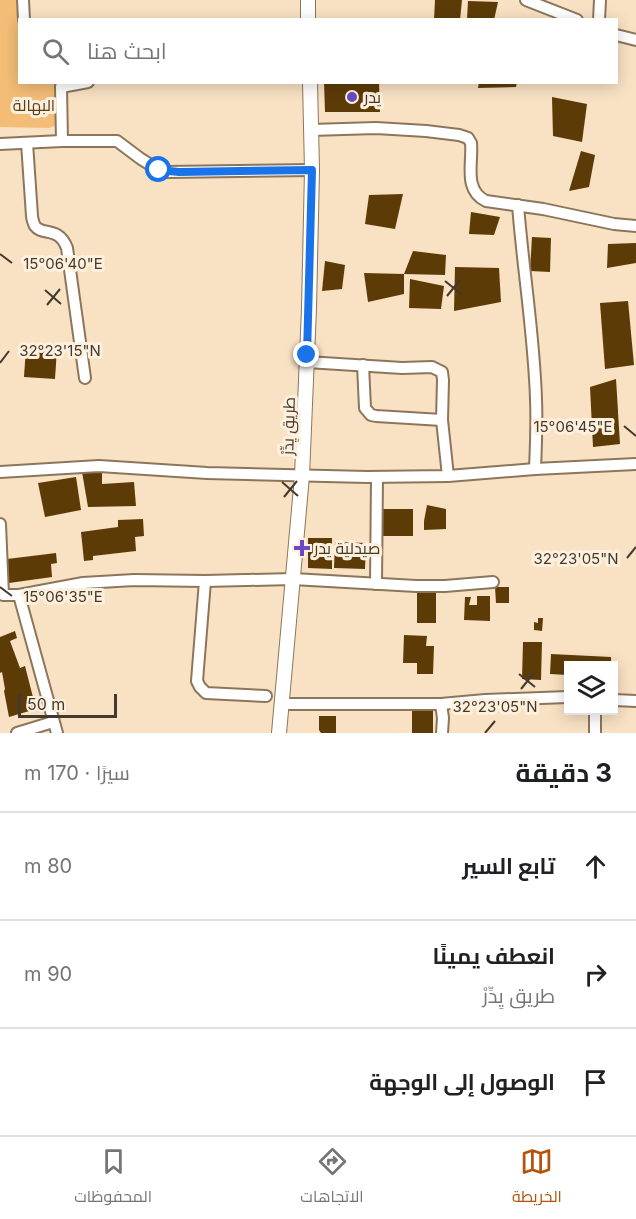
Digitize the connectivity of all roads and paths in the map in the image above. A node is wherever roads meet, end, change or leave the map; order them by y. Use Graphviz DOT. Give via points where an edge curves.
graph roads {
  1 [pos="23,0"];
  2 [pos="308,0"];
  3 [pos="526,0"];
  4 [pos="600,0"];
  5 [pos="24,18"];
  6 [pos="308,18"];
  7 [pos="572,18"];
  8 [pos="599,18"];
  9 [pos="618,36"];
  10 [pos="636,40"];
  11 [pos="310,84"];
  12 [pos="59,85"];
  13 [pos="311,130"];
  14 [pos="62,141"];
  15 [pos="27,143"];
  16 [pos="0,144"];
  17 [pos="312,170"];
  18 [pos="518,205"];
  19 [pos="636,226"];
  20 [pos="307,362"];
  21 [pos="363,365"];
  22 [pos="85,378"];
  23 [pos="442,420"];
  24 [pos="636,464"];
  25 [pos="535,469"];
  26 [pos="0,472"];
  27 [pos="302,476"];
  28 [pos="448,476"];
  29 [pos="377,477"];
  30 [pos="0,524"];
  31 [pos="293,579"];
  32 [pos="205,581"];
  33 [pos="493,582"];
  34 [pos="376,584"];
  35 [pos="19,595"];
  36 [pos="2,596"];
  37 [pos="266,696"];
  38 [pos="564,697"];
  39 [pos="618,700"];
  40 [pos="636,701"];
  41 [pos="282,704"];
  42 [pos="441,704"];
  43 [pos="595,715"];
  44 [pos="53,722"];
  45 [pos="17,733"];
  46 [pos="57,733"];
  47 [pos="279,733"];
  48 [pos="442,733"];
  49 [pos="595,733"];
  1 -- 5 [label="street"];
  2 -- 6 [label="street"];
  3 -- 7 [label="street"];
  4 -- 8 [label="street"];
  9 -- 10 [label="street"];
  11 -- 13 [label="street, طريق يِدِّرْ"];
  12 -- 14 [label="street"];
  13 -- 17 [label="street, طريق يِدِّرْ"];
  13 -- 18 [label="street" via="376,128 468,138 475,194 486,201"];
  14 -- 15 [label="street"];
  14 -- 17 [label="street" via="117,141 167,172"];
  15 -- 16 [label="street"];
  15 -- 22 [label="street" via="34,225 53,232 67,248"];
  17 -- 20 [label="street, طريق يِدِّرْ"];
  18 -- 19 [label="street"];
  18 -- 25 [label="street" via="537,401"];
  20 -- 21 [label="street"];
  20 -- 27 [label="street, طريق يِدِّرْ"];
  21 -- 23 [label="street" via="365,408 371,415"];
  21 -- 23 [label="street" via="440,370"];
  23 -- 28 [label="street"];
  24 -- 25 [label="street"];
  25 -- 28 [label="street"];
  26 -- 27 [label="street" via="99,466"];
  27 -- 29 [label="street"];
  27 -- 31 [label="street, طريق يِدِّرْ"];
  28 -- 29 [label="street"];
  29 -- 34 [label="street"];
  30 -- 36 [label="street"];
  31 -- 32 [label="street"];
  31 -- 34 [label="street"];
  31 -- 41 [label="street, طريق يِدِّرْ"];
  32 -- 35 [label="street" via="93,582"];
  32 -- 37 [label="street" via="197,681 200,687 206,693"];
  33 -- 34 [label="street" via="445,586"];
  35 -- 36 [label="street"];
  35 -- 44 [label="street"];
  38 -- 42 [label="street"];
  39 -- 40 [label="street"];
  41 -- 42 [label="street"];
  41 -- 47 [label="street, طريق يِدِّرْ"];
  42 -- 48 [label="street"];
  43 -- 49 [label="street"];
  44 -- 45 [label="street"];
  44 -- 46 [label="street"];
}
